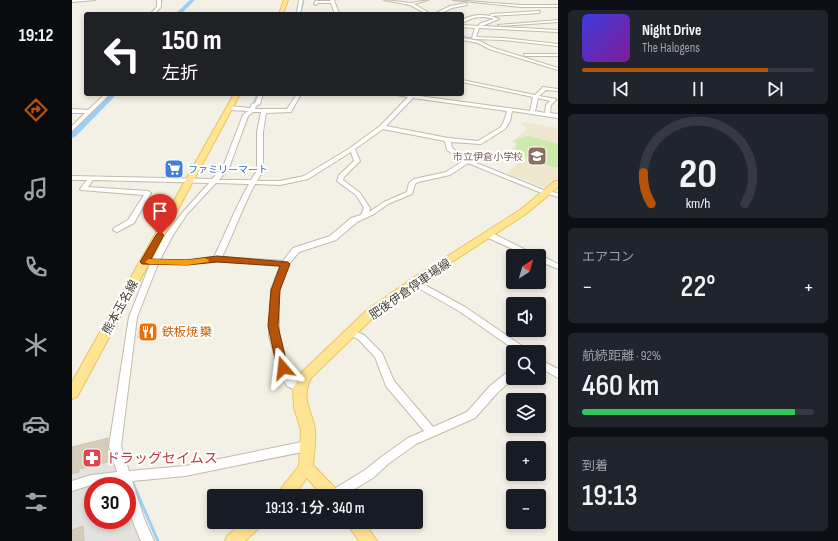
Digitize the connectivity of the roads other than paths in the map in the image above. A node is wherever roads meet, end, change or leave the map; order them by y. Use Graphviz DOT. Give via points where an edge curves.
graph roads {
  1 [pos="93,0"];
  2 [pos="159,0"];
  3 [pos="286,0"];
  4 [pos="301,0"];
  5 [pos="386,0"];
  6 [pos="426,0"];
  7 [pos="455,0"];
  8 [pos="484,0"];
  9 [pos="72,1"];
  10 [pos="333,1"];
  11 [pos="476,3"];
  12 [pos="316,4"];
  13 [pos="411,4"];
  14 [pos="558,6"];
  15 [pos="154,12"];
  16 [pos="282,12"];
  17 [pos="298,12"];
  18 [pos="336,12"];
  19 [pos="425,12"];
  20 [pos="440,12"];
  21 [pos="539,12"];
  22 [pos="482,16"];
  23 [pos="464,20"];
  24 [pos="558,21"];
  25 [pos="464,26"];
  26 [pos="485,27"];
  27 [pos="478,28"];
  28 [pos="558,32"];
  29 [pos="464,39"];
  30 [pos="484,40"];
  31 [pos="479,42"];
  32 [pos="558,46"];
  33 [pos="557,53"];
  34 [pos="519,55"];
  35 [pos="558,69"];
  36 [pos="464,81"];
  37 [pos="558,90"];
  38 [pos="106,96"];
  39 [pos="236,96"];
  40 [pos="260,96"];
  41 [pos="298,96"];
  42 [pos="405,96"];
  43 [pos="536,96"];
  44 [pos="411,97"];
  45 [pos="229,108"];
  46 [pos="252,110"];
  47 [pos="510,110"];
  48 [pos="72,111"];
  49 [pos="90,112"];
  50 [pos="264,112"];
  51 [pos="532,112"];
  52 [pos="547,114"];
  53 [pos="558,116"];
  54 [pos="382,127"];
  55 [pos="72,129"];
  56 [pos="448,140"];
  57 [pos="352,149"];
  58 [pos="467,161"];
  59 [pos="72,178"];
  60 [pos="91,179"];
  61 [pos="131,180"];
  62 [pos="190,181"];
  63 [pos="217,182"];
  64 [pos="255,182"];
  65 [pos="558,183"];
  66 [pos="123,191"];
  67 [pos="547,192"];
  68 [pos="558,195"];
  69 [pos="364,215"];
  70 [pos="117,230"];
  71 [pos="489,235"];
  72 [pos="519,249"];
  73 [pos="217,259"];
  74 [pos="546,261"];
  75 [pos="155,262"];
  76 [pos="285,264"];
  77 [pos="558,267"];
  78 [pos="414,282"];
  79 [pos="352,333"];
  80 [pos="515,345"];
  81 [pos="546,366"];
  82 [pos="558,374"];
  83 [pos="506,379"];
  84 [pos="299,388"];
  85 [pos="72,394"];
  86 [pos="432,433"];
  87 [pos="307,446"];
  88 [pos="306,467"];
  89 [pos="124,477"];
  90 [pos="84,482"];
  91 [pos="72,486"];
  92 [pos="289,489"];
  93 [pos="326,489"];
  94 [pos="344,489"];
  95 [pos="136,513"];
  96 [pos="246,529"];
  97 [pos="360,529"];
  98 [pos="148,541"];
  99 [pos="233,541"];
  100 [pos="369,541"];
  1 -- 9 [label="street"];
  2 -- 15 [label="street" via="159,7"];
  3 -- 16 [label="main road"];
  4 -- 17 [label="street"];
  5 -- 13 [label="street"];
  6 -- 13 [label="street"];
  7 -- 11 [label="street"];
  8 -- 11 [label="street"];
  10 -- 12 [label="street"];
  10 -- 18 [label="street"];
  11 -- 14 [label="street"];
  11 -- 20 [label="street" via="451,7"];
  13 -- 19 [label="street"];
  21 -- 22 [label="street"];
  22 -- 23 [label="street"];
  22 -- 27 [label="street" via="497,19"];
  24 -- 26 [label="street" via="508,23"];
  25 -- 27 [label="street"];
  26 -- 27 [label="street"];
  26 -- 28 [label="street"];
  27 -- 28 [label="street"];
  27 -- 30 [label="street" via="473,37"];
  29 -- 31 [label="street"];
  30 -- 31 [label="street"];
  30 -- 32 [label="street" via="503,39"];
  31 -- 34 [label="street" via="490,48"];
  32 -- 33 [label="street"];
  33 -- 34 [label="street"];
  34 -- 35 [label="street"];
  36 -- 43 [label="street"];
  37 -- 43 [label="street" via="545,88"];
  38 -- 49 [label="street"];
  39 -- 45 [label="main road, 熊本玉名線"];
  40 -- 46 [label="street"];
  41 -- 50 [label="street" via="289,111"];
  42 -- 44 [label="street"];
  43 -- 51 [label="street"];
  43 -- 52 [label="street" via="554,100 549,105"];
  44 -- 47 [label="street"];
  44 -- 54 [label="street"];
  45 -- 46 [label="street"];
  45 -- 62 [label="main road, 熊本玉名線"];
  46 -- 50 [label="street"];
  46 -- 63 [label="street" via="246,116 226,168"];
  47 -- 51 [label="street"];
  47 -- 56 [label="street" via="503,128 481,142 475,144"];
  48 -- 49 [label="street"];
  49 -- 55 [label="street"];
  50 -- 64 [label="street" via="260,132 261,164"];
  51 -- 52 [label="street"];
  52 -- 53 [label="street"];
  54 -- 56 [label="street"];
  54 -- 57 [label="street"];
  56 -- 58 [label="street" via="449,149"];
  57 -- 64 [label="street" via="300,181 280,184"];
  57 -- 69 [label="street" via="356,161 341,176 340,181 360,198 367,208"];
  58 -- 67 [label="street"];
  58 -- 69 [label="street" via="448,174 420,178 413,182 410,194 386,202 372,213"];
  59 -- 60 [label="street"];
  60 -- 61 [label="street"];
  60 -- 66 [label="street" via="83,189"];
  61 -- 62 [label="street"];
  61 -- 66 [label="street"];
  62 -- 63 [label="street"];
  62 -- 75 [label="main road, 熊本玉名線"];
  63 -- 64 [label="street"];
  63 -- 75 [label="street" via="181,218"];
  64 -- 73 [label="street" via="242,202"];
  65 -- 67 [label="main road, 肥後伊倉停車場線"];
  66 -- 70 [label="street" via="148,193 131,221"];
  67 -- 68 [label="street"];
  67 -- 71 [label="main road, 肥後伊倉停車場線"];
  69 -- 76 [label="street" via="333,238 296,250"];
  71 -- 72 [label="street"];
  71 -- 78 [label="main road, 肥後伊倉停車場線"];
  73 -- 75 [label="street"];
  73 -- 76 [label="street"];
  74 -- 77 [label="street"];
  75 -- 85 [label="main road, 熊本玉名線"];
  75 -- 89 [label="street" via="133,317 126,362 115,446"];
  76 -- 84 [label="street" via="276,290 274,336 286,377"];
  78 -- 79 [label="main road, 肥後伊倉停車場線" via="370,314"];
  78 -- 80 [label="street" via="462,309"];
  79 -- 84 [label="main road, 肥後伊倉停車場線" via="312,368"];
  79 -- 86 [label="street" via="361,337 379,356 390,383"];
  81 -- 82 [label="street"];
  83 -- 86 [label="street" via="471,415"];
  84 -- 87 [label="main road" via="308,430"];
  86 -- 94 [label="street" via="412,441"];
  87 -- 88 [label="main road"];
  87 -- 89 [label="street" via="185,471"];
  88 -- 92 [label="main road"];
  88 -- 93 [label="main road"];
  90 -- 91 [label="street"];
  95 -- 98 [label="street"];
  96 -- 99 [label="main road"];
  97 -- 100 [label="main road"];
}
